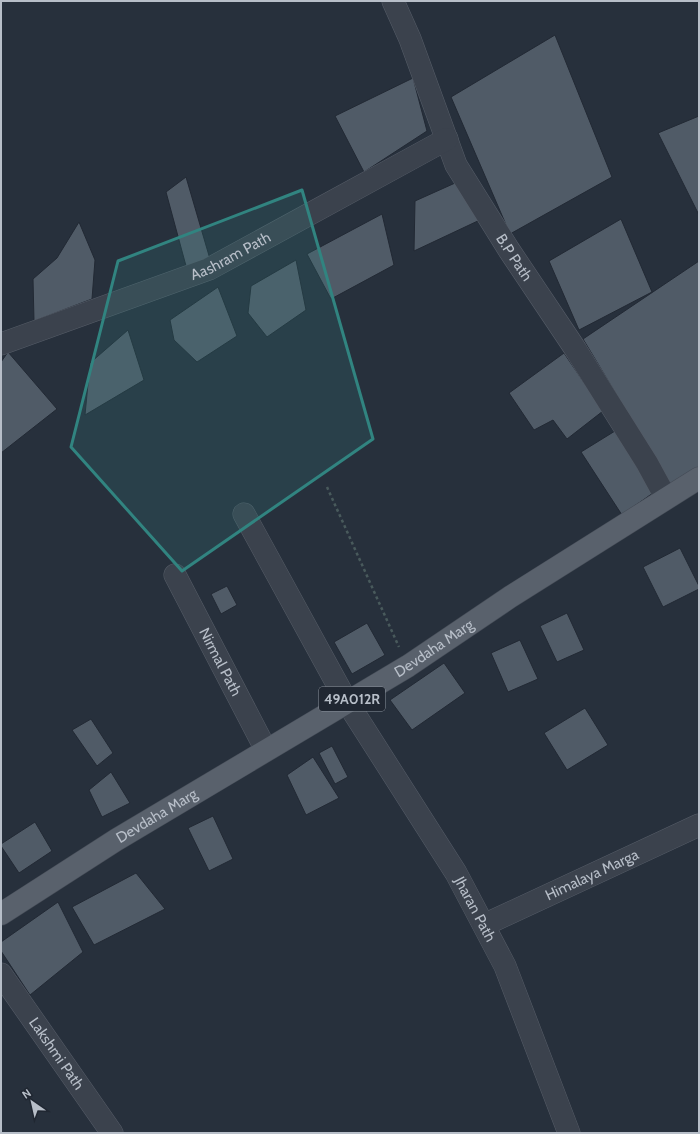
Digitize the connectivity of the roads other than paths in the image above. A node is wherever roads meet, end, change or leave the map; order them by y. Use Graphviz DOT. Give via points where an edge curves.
graph roads {
  1 [pos="393,1"];
  2 [pos="447,139"];
  3 [pos="1,344"];
  4 [pos="699,478"];
  5 [pos="666,498"];
  6 [pos="244,514"];
  7 [pos="175,575"];
  8 [pos="347,702"];
  9 [pos="266,750"];
  10 [pos="699,825"];
  11 [pos="1,914"];
  12 [pos="484,925"];
  13 [pos="1,974"];
  14 [pos="112,1133"];
  15 [pos="568,1133"];
  1 -- 2 [label="street, B.P Path"];
  2 -- 3 [label="street, Aashram Path" via="209,270"];
  2 -- 5 [label="street, B.P Path" via="456,165 647,463"];
  4 -- 5 [label="main road, Devdaha Marg / 49A012R"];
  5 -- 8 [label="main road, Devdaha Marg / 49A012R" via="510,597 408,666"];
  6 -- 8 [label="street, Jharan Path"];
  7 -- 9 [label="street, Nirmal Path"];
  8 -- 9 [label="main road, Devdaha Marg / 49A012R"];
  8 -- 12 [label="street, Jharan Path" via="456,873"];
  9 -- 11 [label="main road, Devdaha Marg / 49A012R" via="116,840"];
  10 -- 12 [label="street, Himalaya Marga"];
  12 -- 15 [label="street, Jharan Path" via="505,966"];
  13 -- 14 [label="street, Lakshmi Path"];
}
